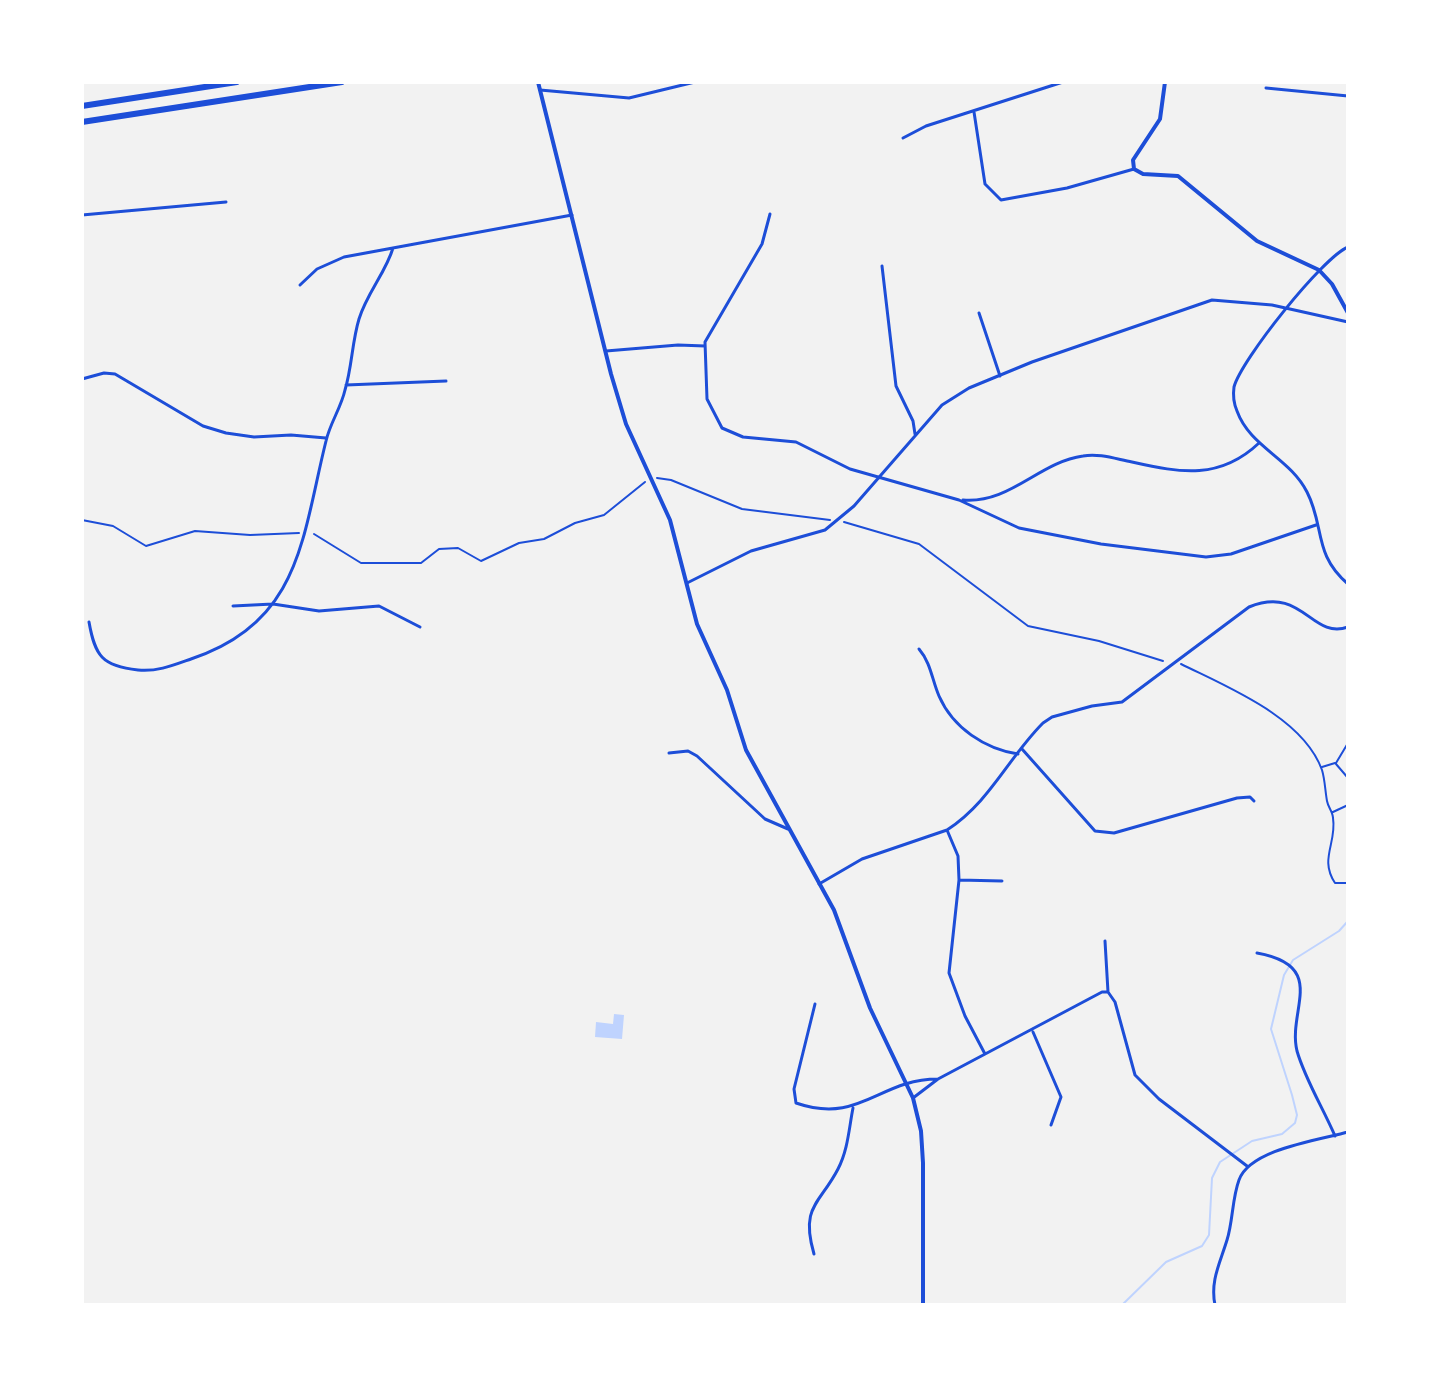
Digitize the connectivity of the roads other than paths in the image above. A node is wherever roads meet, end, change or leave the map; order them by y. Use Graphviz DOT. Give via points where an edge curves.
graph roads {
  1 [pos="237,82"];
  2 [pos="342,82"];
  3 [pos="538,82"];
  4 [pos="695,82"];
  5 [pos="1063,82"];
  6 [pos="1165,82"];
  7 [pos="1266,88"];
  8 [pos="540,90"];
  9 [pos="1348,96"];
  10 [pos="82,106"];
  11 [pos="974,112"];
  12 [pos="82,122"];
  13 [pos="903,138"];
  14 [pos="1134,169"];
  15 [pos="226,202"];
  16 [pos="770,214"];
  17 [pos="82,215"];
  18 [pos="572,215"];
  19 [pos="1348,247"];
  20 [pos="393,248"];
  21 [pos="882,266"];
  22 [pos="1319,270"];
  23 [pos="300,285"];
  24 [pos="1287,308"];
  25 [pos="979,313"];
  26 [pos="1348,313"];
  27 [pos="1348,322"];
  28 [pos="705,346"];
  29 [pos="606,351"];
  30 [pos="1000,376"];
  31 [pos="82,379"];
  32 [pos="446,381"];
  33 [pos="346,385"];
  34 [pos="915,434"];
  35 [pos="326,438"];
  36 [pos="1259,443"];
  37 [pos="879,477"];
  38 [pos="959,500"];
  39 [pos="1316,525"];
  40 [pos="687,583"];
  41 [pos="1348,584"];
  42 [pos="273,604"];
  43 [pos="233,606"];
  44 [pos="89,622"];
  45 [pos="420,627"];
  46 [pos="1348,627"];
  47 [pos="919,649"];
  48 [pos="1022,749"];
  49 [pos="669,753"];
  50 [pos="1018,754"];
  51 [pos="1254,801"];
  52 [pos="788,829"];
  53 [pos="947,830"];
  54 [pos="959,880"];
  55 [pos="1002,881"];
  56 [pos="819,884"];
  57 [pos="1105,941"];
  58 [pos="1257,953"];
  59 [pos="1108,992"];
  60 [pos="815,1004"];
  61 [pos="1033,1031"];
  62 [pos="985,1054"];
  63 [pos="938,1079"];
  64 [pos="905,1081"];
  65 [pos="913,1098"];
  66 [pos="853,1108"];
  67 [pos="1051,1125"];
  68 [pos="1348,1132"];
  69 [pos="1335,1136"];
  70 [pos="1247,1166"];
  71 [pos="814,1254"];
  72 [pos="923,1305"];
  73 [pos="1215,1305"];
  1 -- 10 [label="highway"];
  2 -- 12 [label="highway"];
  3 -- 8 [label="street"];
  4 -- 8 [label="street" via="629,98"];
  5 -- 11 [label="street"];
  6 -- 14 [label="street" via="1160,119 1133,160"];
  7 -- 9 [label="street"];
  8 -- 18 [label="street"];
  11 -- 13 [label="street"];
  11 -- 14 [label="street" via="985,184 1001,200"];
  14 -- 22 [label="street" via="1178,176 1257,241"];
  15 -- 17 [label="street"];
  16 -- 28 [label="street" via="762,244"];
  18 -- 20 [label="street"];
  18 -- 29 [label="street"];
  19 -- 22 [label="street"];
  20 -- 23 [label="street" via="330,262"];
  20 -- 33 [label="street" via="360,317"];
  21 -- 34 [label="street" via="896,386"];
  22 -- 24 [label="street"];
  22 -- 26 [label="street"];
  24 -- 27 [label="street"];
  24 -- 30 [label="street" via="1231,299 1194,303"];
  24 -- 36 [label="street" via="1234,387 1237,411"];
  25 -- 30 [label="street"];
  28 -- 29 [label="street"];
  28 -- 37 [label="street" via="707,399 722,428 743,437 796,442"];
  29 -- 40 [label="street" via="626,424 670,520"];
  30 -- 34 [label="street" via="954,396"];
  31 -- 35 [label="street" via="115,374 203,426 226,433"];
  32 -- 33 [label="street"];
  33 -- 35 [label="street"];
  34 -- 37 [label="street"];
  35 -- 42 [label="street" via="304,545"];
  36 -- 38 [label="street" via="1233,464 1209,472 1085,455 1004,494"];
  36 -- 39 [label="street" via="1300,477"];
  37 -- 38 [label="street"];
  37 -- 40 [label="street" via="825,530 743,554"];
  38 -- 39 [label="street" via="1043,535 1189,557 1231,554"];
  39 -- 41 [label="street" via="1326,561"];
  40 -- 52 [label="street" via="697,624 727,690 746,750"];
  42 -- 43 [label="street"];
  42 -- 44 [label="street" via="240,638 213,652 149,670 100,658"];
  42 -- 45 [label="street" via="319,611 379,606"];
  46 -- 48 [label="street" via="1331,629 1287,602 1262,601 1122,702 1052,717"];
  47 -- 50 [label="street" via="946,709 970,735"];
  48 -- 50 [label="street"];
  48 -- 51 [label="street" via="1095,831 1114,833 1237,798"];
  49 -- 52 [label="street" via="688,751 697,756 765,819"];
  50 -- 53 [label="street" via="985,799"];
  52 -- 56 [label="street"];
  53 -- 54 [label="street" via="958,856"];
  53 -- 56 [label="street" via="862,859"];
  54 -- 55 [label="street"];
  54 -- 62 [label="street" via="949,973"];
  56 -- 64 [label="street"];
  57 -- 59 [label="street"];
  58 -- 69 [label="street" via="1273,956 1291,969 1302,986 1296,1045"];
  59 -- 61 [label="street"];
  59 -- 70 [label="street" via="1135,1075"];
  60 -- 66 [label="street" via="793,1100 825,1109"];
  61 -- 62 [label="street"];
  61 -- 67 [label="street" via="1061,1097"];
  62 -- 63 [label="street"];
  63 -- 64 [label="street"];
  63 -- 65 [label="street"];
  64 -- 65 [label="street"];
  64 -- 66 [label="street"];
  65 -- 72 [label="street" via="923,1163"];
  66 -- 71 [label="street" via="840,1166 814,1202"];
  68 -- 69 [label="street"];
  69 -- 70 [label="street" via="1280,1150"];
  70 -- 73 [label="street" via="1212,1282"];
}
